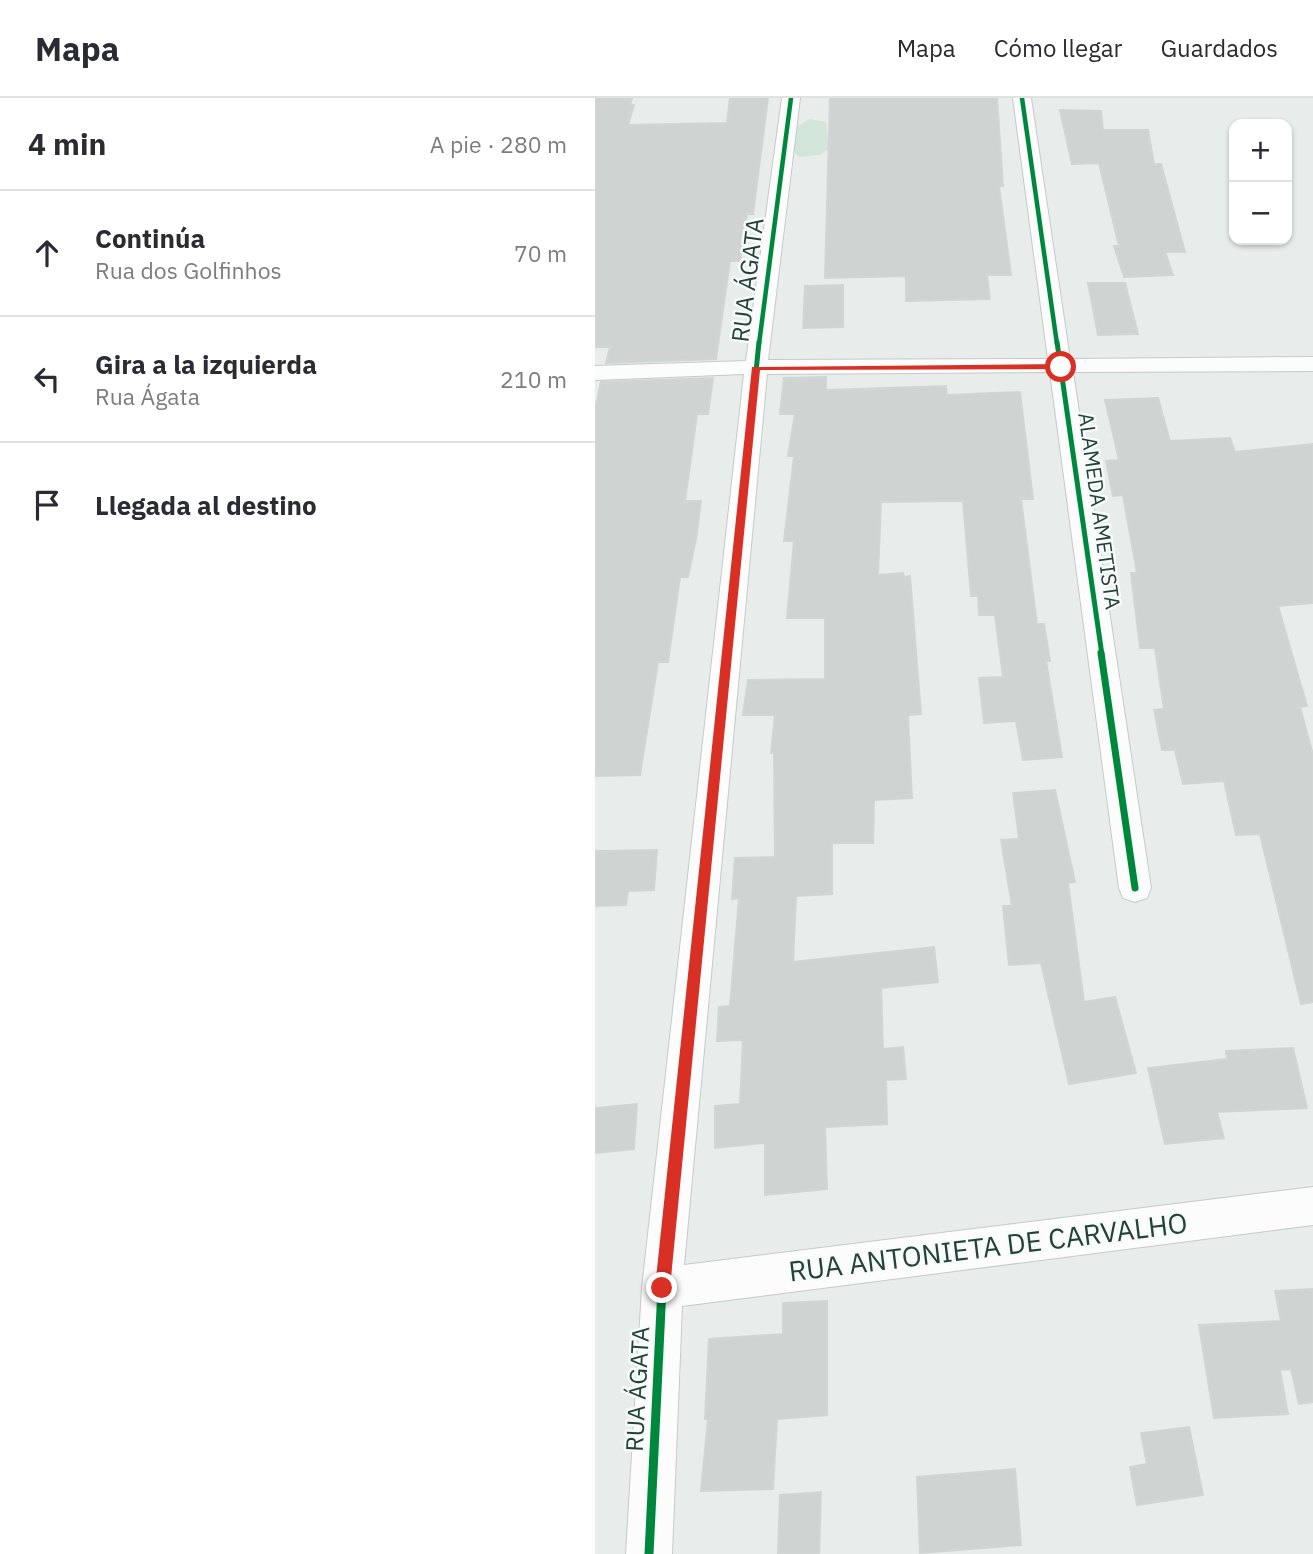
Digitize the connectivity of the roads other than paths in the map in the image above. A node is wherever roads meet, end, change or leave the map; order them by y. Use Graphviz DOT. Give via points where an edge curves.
graph roads {
  1 [pos="791,98"];
  2 [pos="1021,98"];
  3 [pos="1313,364"];
  4 [pos="756,367"];
  5 [pos="1061,367"];
  6 [pos="595,373"];
  7 [pos="1135,888"];
  8 [pos="1313,1206"];
  9 [pos="662,1288"];
  10 [pos="649,1554"];
  1 -- 4 [label="street, RUA ÁGATA"];
  2 -- 5 [label="street, ALAMEDA AMETISTA"];
  3 -- 5 [label="street"];
  4 -- 5 [label="street"];
  4 -- 6 [label="street"];
  4 -- 9 [label="street, RUA ÁGATA"];
  5 -- 7 [label="street, ALAMEDA AMETISTA"];
  8 -- 9 [label="street, RUA ANTONIETA DE CARVALHO"];
  9 -- 10 [label="street, RUA ÁGATA"];
}
